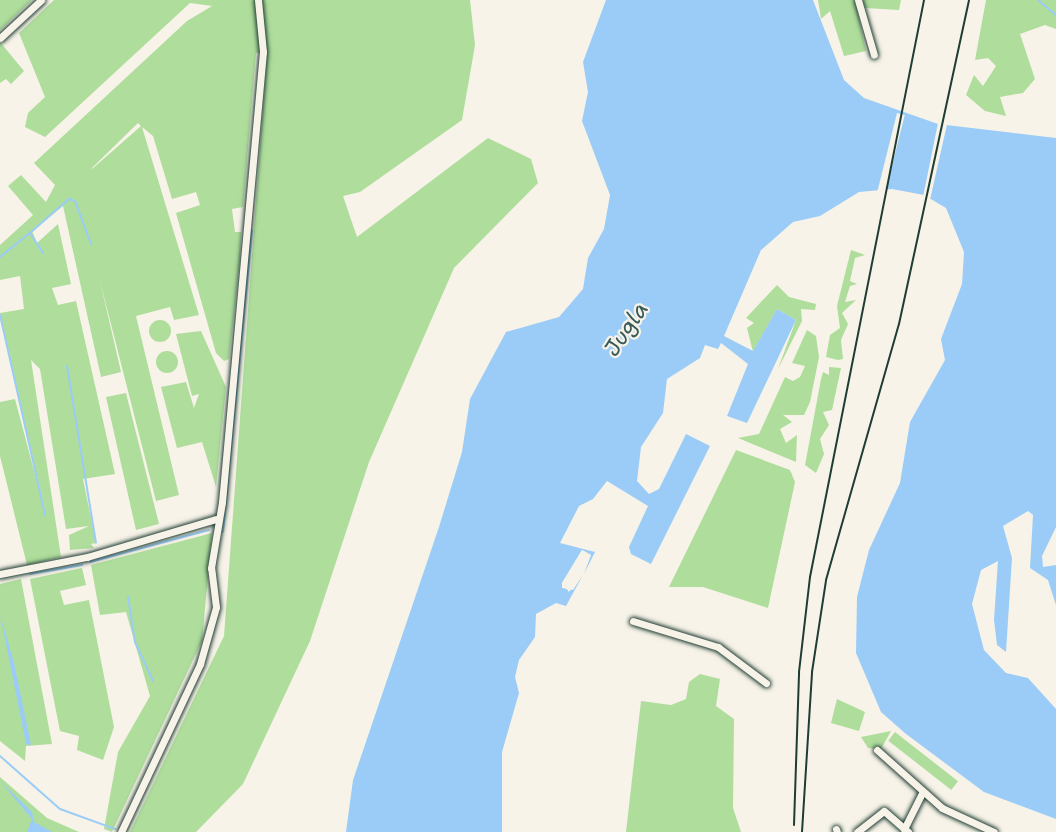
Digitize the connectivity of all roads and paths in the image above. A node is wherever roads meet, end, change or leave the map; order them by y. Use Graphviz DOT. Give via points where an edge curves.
graph roads {
  1 [pos="41,0"];
  2 [pos="258,0"];
  3 [pos="858,0"];
  4 [pos="0,38"];
  5 [pos="874,55"];
  6 [pos="216,519"];
  7 [pos="0,574"];
  8 [pos="633,621"];
  9 [pos="766,683"];
  10 [pos="877,750"];
  11 [pos="922,793"];
  12 [pos="906,830"];
  13 [pos="121,832"];
  14 [pos="857,832"];
  15 [pos="990,832"];
  1 -- 4 [label="street"];
  2 -- 6 [label="street" via="263,52"];
  3 -- 5 [label="street"];
  6 -- 7 [label="street" via="87,557"];
  6 -- 13 [label="street" via="211,568 216,608 209,638"];
  8 -- 9 [label="street" via="718,647"];
  10 -- 11 [label="street"];
  11 -- 12 [label="street"];
  11 -- 15 [label="street"];
  12 -- 14 [label="street" via="884,811"];
}
